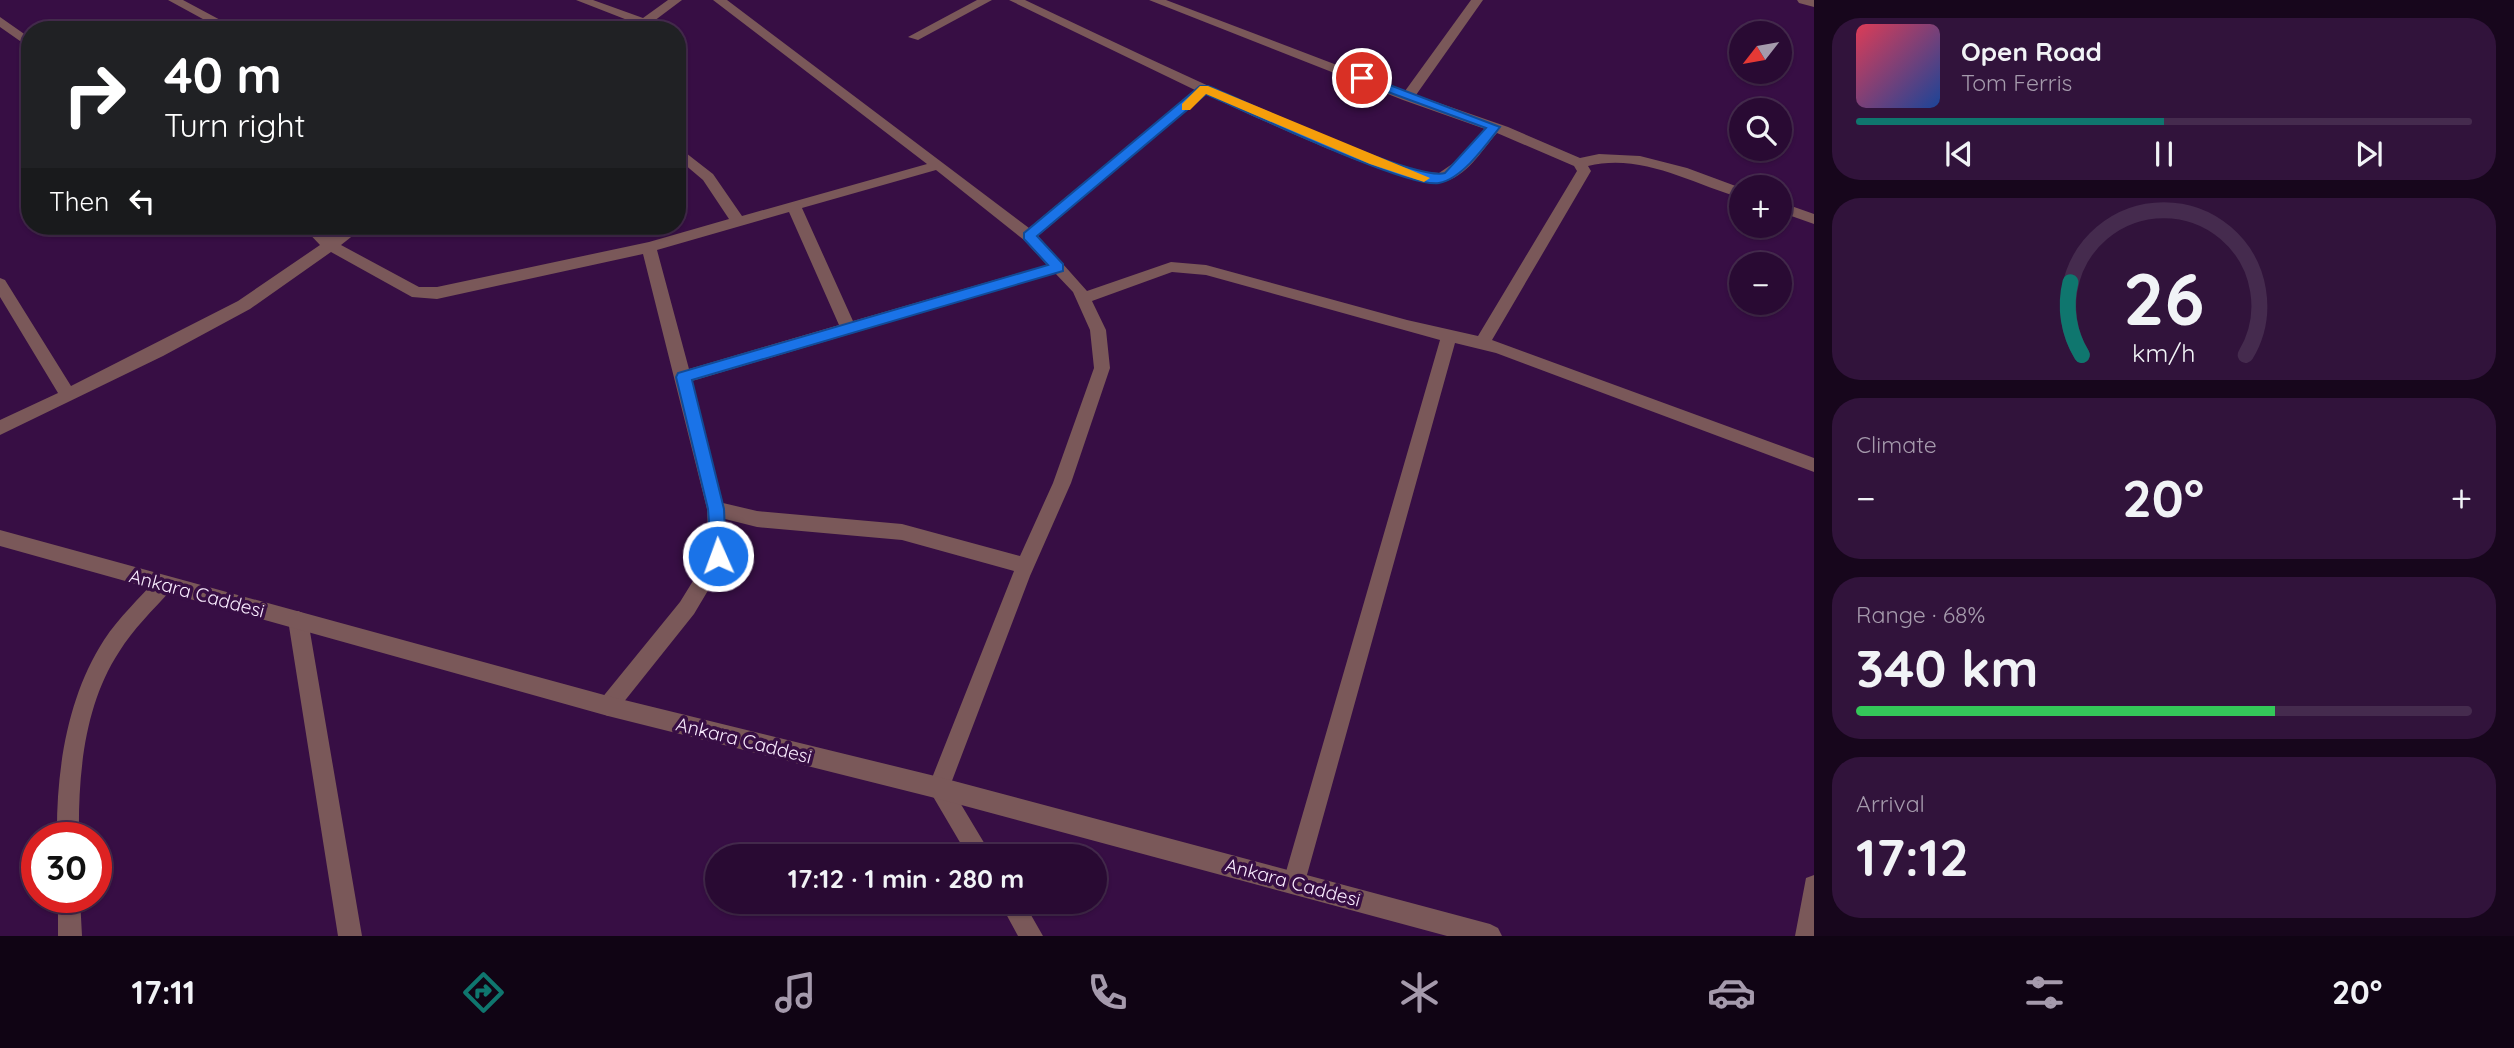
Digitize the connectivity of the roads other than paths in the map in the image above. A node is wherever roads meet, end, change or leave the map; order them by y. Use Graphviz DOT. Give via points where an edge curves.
graph roads {
  1 [pos="174,0"];
  2 [pos="582,0"];
  3 [pos="676,0"];
  4 [pos="719,0"];
  5 [pos="986,0"];
  6 [pos="1015,0"];
  7 [pos="1155,0"];
  8 [pos="1477,0"];
  9 [pos="1802,0"];
  10 [pos="1814,4"];
  11 [pos="0,21"];
  12 [pos="215,21"];
  13 [pos="627,21"];
  14 [pos="645,21"];
  15 [pos="21,37"];
  16 [pos="914,37"];
  17 [pos="1204,89"];
  18 [pos="1408,97"];
  19 [pos="1494,127"];
  20 [pos="686,158"];
  21 [pos="1579,163"];
  22 [pos="939,165"];
  23 [pos="1729,189"];
  24 [pos="794,206"];
  25 [pos="1792,211"];
  26 [pos="1814,219"];
  27 [pos="738,221"];
  28 [pos="319,235"];
  29 [pos="346,235"];
  30 [pos="1029,236"];
  31 [pos="331,246"];
  32 [pos="649,247"];
  33 [pos="1058,267"];
  34 [pos="0,284"];
  35 [pos="1083,298"];
  36 [pos="848,328"];
  37 [pos="1449,335"];
  38 [pos="1482,343"];
  39 [pos="683,377"];
  40 [pos="68,395"];
  41 [pos="0,429"];
  42 [pos="1814,465"];
  43 [pos="716,509"];
  44 [pos="0,538"];
  45 [pos="1025,566"];
  46 [pos="164,584"];
  47 [pos="298,620"];
  48 [pos="608,706"];
  49 [pos="939,789"];
  50 [pos="68,822"];
  51 [pos="973,844"];
  52 [pos="1294,882"];
  53 [pos="1814,886"];
  54 [pos="69,913"];
  55 [pos="1018,914"];
  56 [pos="70,936"];
  57 [pos="350,936"];
  58 [pos="1031,936"];
  59 [pos="1490,936"];
  60 [pos="1807,936"];
  1 -- 12 [label="street"];
  2 -- 13 [label="street"];
  3 -- 14 [label="street"];
  4 -- 22 [label="street"];
  5 -- 16 [label="street"];
  6 -- 17 [label="street"];
  7 -- 18 [label="street"];
  8 -- 18 [label="street"];
  9 -- 10 [label="street"];
  11 -- 15 [label="street"];
  17 -- 19 [label="street" via="1375,161 1436,180 1449,176"];
  17 -- 30 [label="street"];
  18 -- 19 [label="street"];
  19 -- 21 [label="street"];
  20 -- 27 [label="street" via="708,177"];
  21 -- 23 [label="street" via="1601,155 1649,161"];
  21 -- 38 [label="street" via="1584,171"];
  22 -- 24 [label="street"];
  22 -- 30 [label="street"];
  24 -- 27 [label="street"];
  24 -- 36 [label="street"];
  25 -- 26 [label="street"];
  27 -- 32 [label="street"];
  28 -- 31 [label="street"];
  29 -- 31 [label="street"];
  30 -- 33 [label="street"];
  31 -- 32 [label="street" via="416,293 437,293"];
  31 -- 40 [label="street" via="244,305"];
  32 -- 39 [label="street"];
  33 -- 35 [label="street"];
  33 -- 36 [label="street"];
  34 -- 40 [label="street"];
  35 -- 37 [label="street" via="1171,267 1206,270"];
  35 -- 45 [label="street" via="1098,330 1102,368 1062,483"];
  36 -- 39 [label="street"];
  37 -- 38 [label="street"];
  37 -- 52 [label="street" via="1416,463 1334,727"];
  38 -- 42 [label="street"];
  39 -- 43 [label="street"];
  40 -- 41 [label="street"];
  43 -- 45 [label="street" via="757,519 902,532"];
  43 -- 48 [label="street" via="718,556 687,608"];
  44 -- 46 [label="street, Ankara Caddesi"];
  45 -- 49 [label="street"];
  46 -- 47 [label="street, Ankara Caddesi"];
  46 -- 50 [label="street" via="107,653 85,703"];
  47 -- 48 [label="street, Ankara Caddesi"];
  47 -- 57 [label="street"];
  48 -- 49 [label="street, Ankara Caddesi"];
  49 -- 51 [label="street"];
  49 -- 52 [label="street, Ankara Caddesi"];
  52 -- 59 [label="street, Ankara Caddesi"];
  53 -- 60 [label="street"];
  54 -- 56 [label="street"];
  55 -- 58 [label="street"];
}
